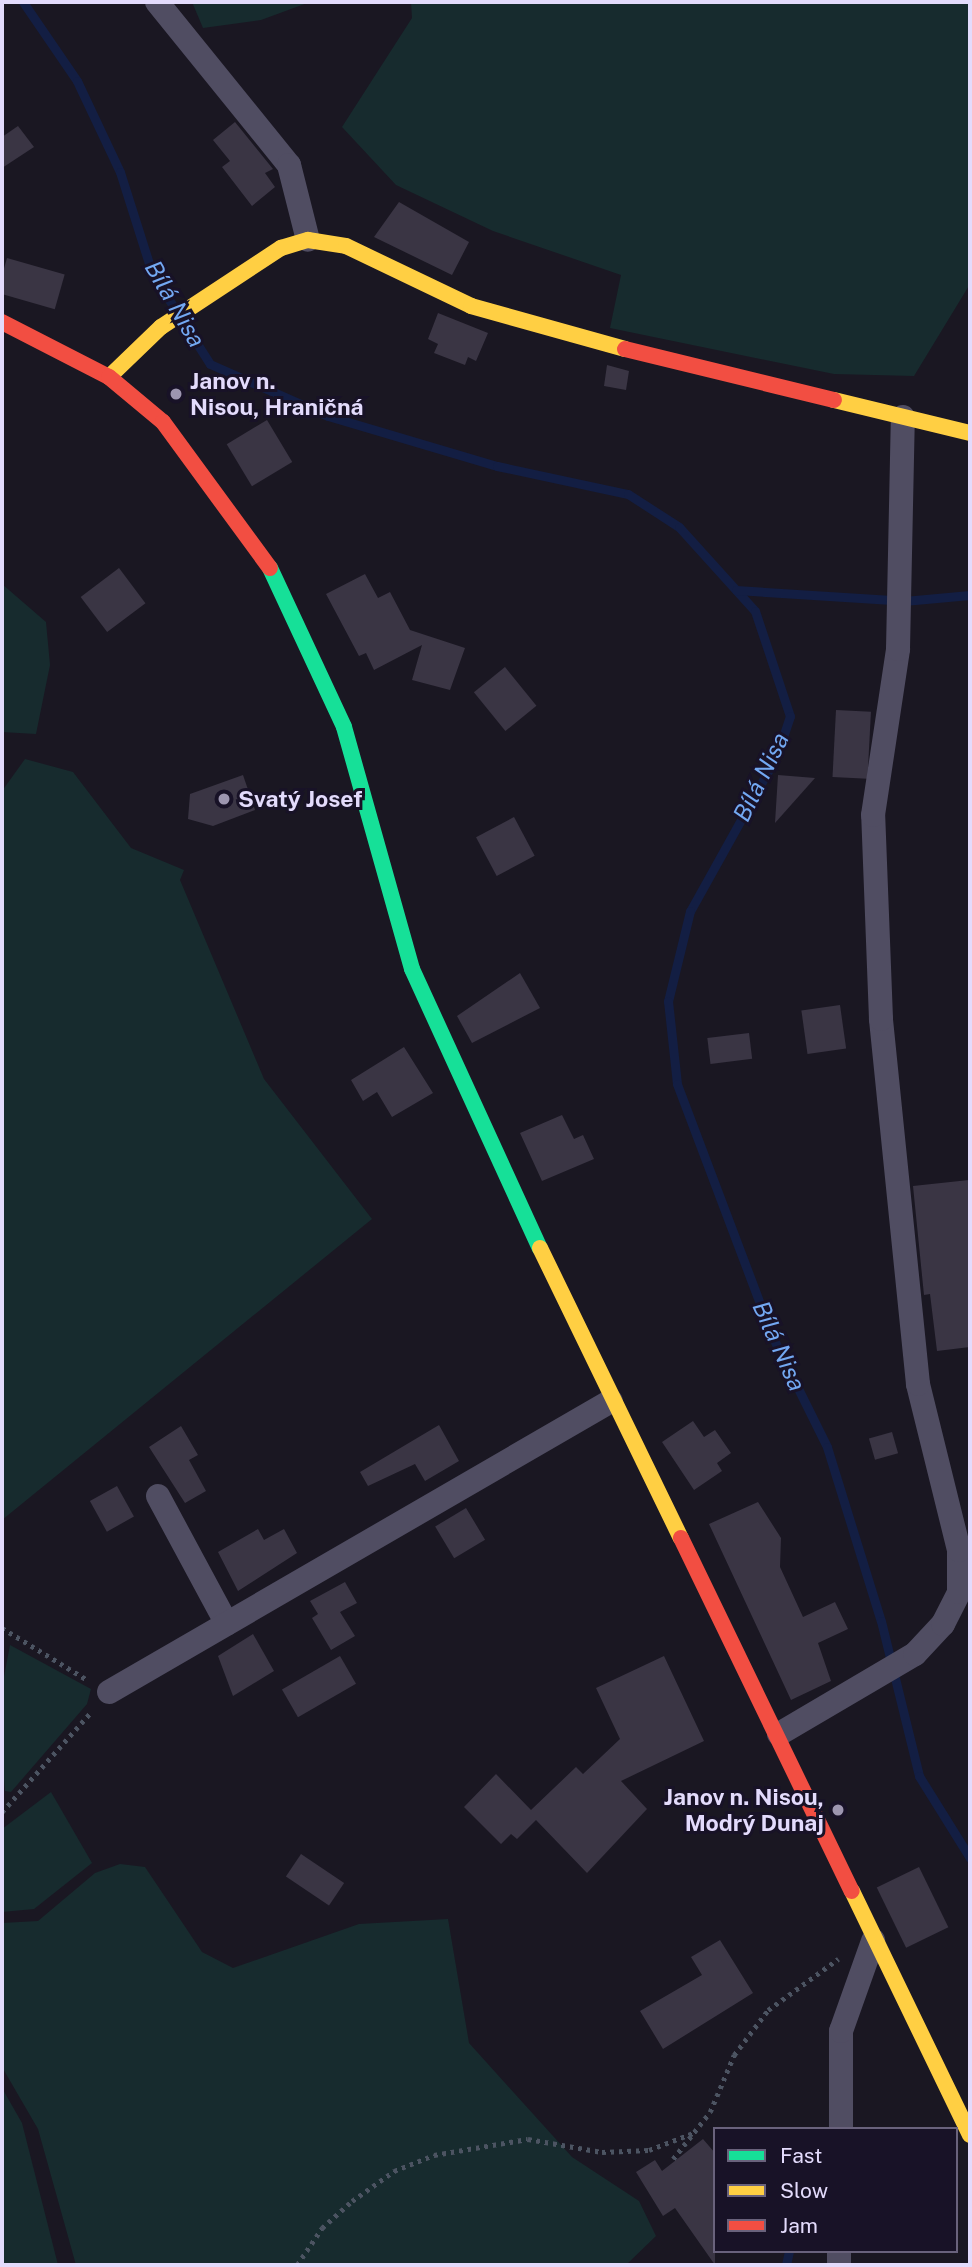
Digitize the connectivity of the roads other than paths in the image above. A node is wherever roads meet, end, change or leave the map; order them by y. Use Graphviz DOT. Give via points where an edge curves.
graph roads {
  1 [pos="157,2"];
  2 [pos="308,240"];
  3 [pos="2,322"];
  4 [pos="109,377"];
  5 [pos="903,417"];
  6 [pos="970,433"];
  7 [pos="611,1401"];
  8 [pos="158,1496"];
  9 [pos="227,1624"];
  10 [pos="108,1692"];
  11 [pos="779,1734"];
  12 [pos="873,1941"];
  13 [pos="841,2127"];
  14 [pos="970,2135"];
  1 -- 2 [label="street" via="289,165"];
  2 -- 4 [label="street" via="281,248 161,327"];
  2 -- 5 [label="street" via="346,246 471,306 531,326"];
  3 -- 4 [label="street"];
  4 -- 7 [label="street" via="163,422 211,476 259,545 307,636 344,727 412,969"];
  5 -- 6 [label="street"];
  5 -- 11 [label="street" via="898,649 873,815 881,1019 918,1384 959,1550 959,1592 943,1624 915,1654"];
  7 -- 9 [label="street"];
  7 -- 11 [label="street"];
  8 -- 9 [label="street"];
  9 -- 10 [label="street"];
  11 -- 12 [label="street"];
  12 -- 13 [label="street" via="841,2031"];
  12 -- 14 [label="street"];
}
